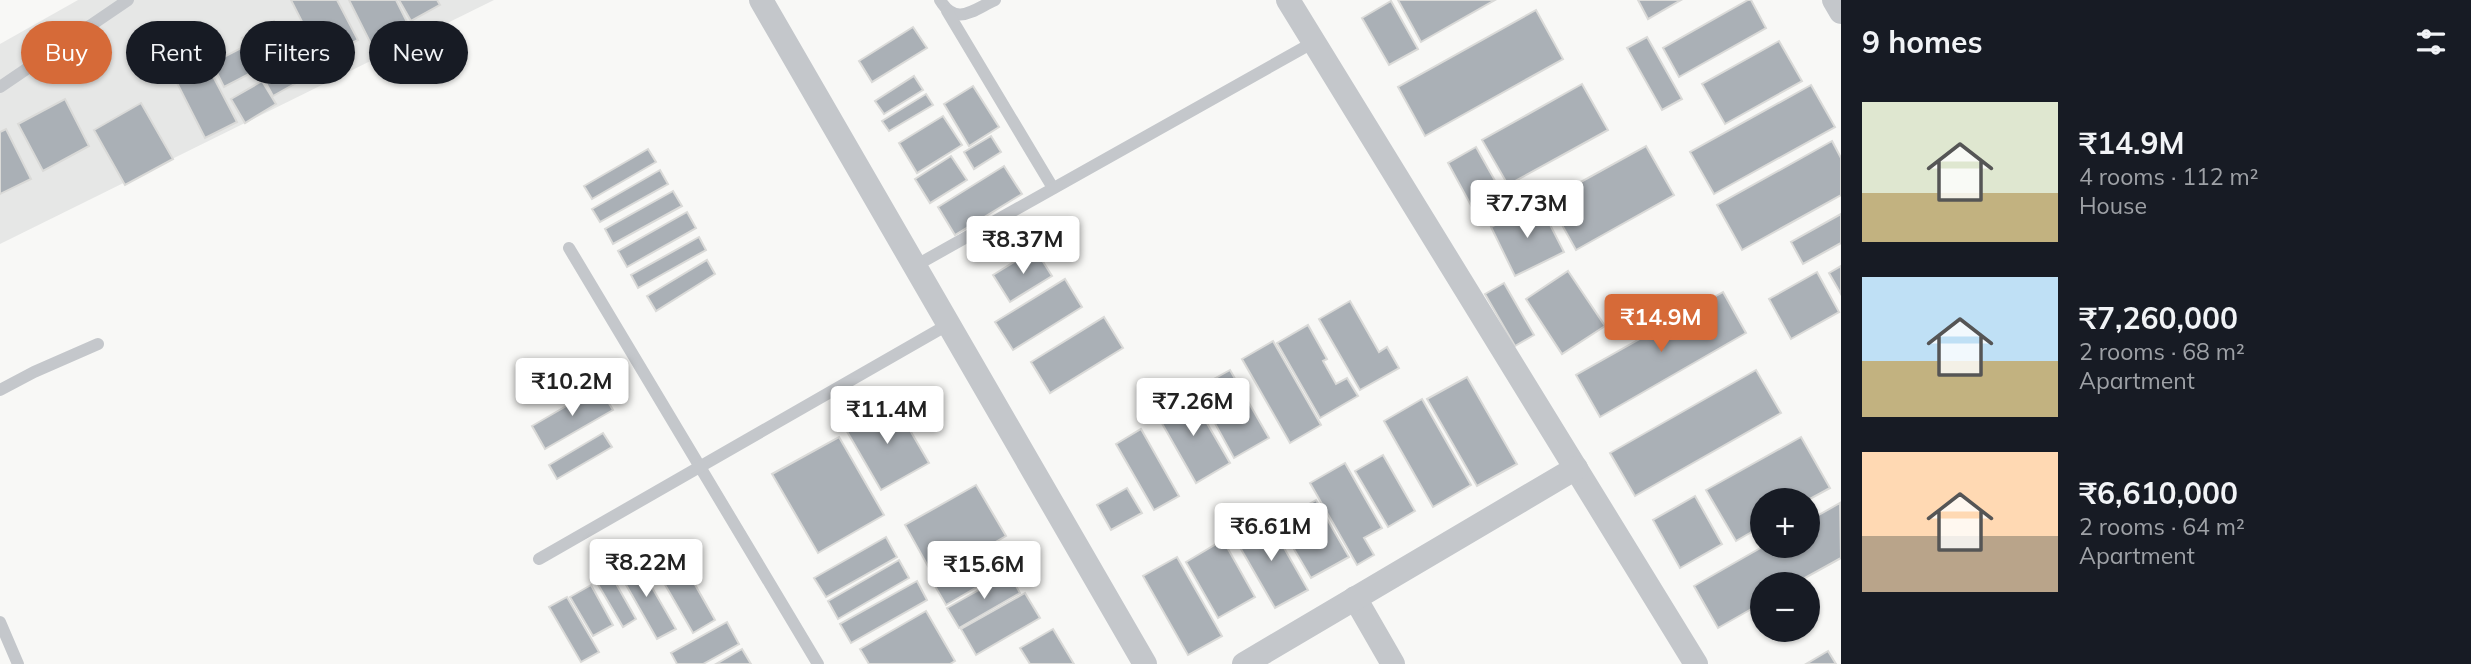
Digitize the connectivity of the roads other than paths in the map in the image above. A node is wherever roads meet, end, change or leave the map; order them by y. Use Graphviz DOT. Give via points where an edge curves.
graph roads {
  1 [pos="128,0"];
  2 [pos="761,0"];
  3 [pos="995,0"];
  4 [pos="1288,0"];
  5 [pos="1834,0"];
  6 [pos="944,5"];
  7 [pos="1841,12"];
  8 [pos="1314,42"];
  9 [pos="0,87"];
  10 [pos="1053,188"];
  11 [pos="569,247"];
  12 [pos="915,266"];
  13 [pos="949,324"];
  14 [pos="98,344"];
  15 [pos="0,390"];
  16 [pos="700,467"];
  17 [pos="1576,468"];
  18 [pos="539,559"];
  19 [pos="1354,598"];
  20 [pos="0,622"];
  21 [pos="18,664"];
  22 [pos="818,664"];
  23 [pos="1145,664"];
  24 [pos="1244,664"];
  25 [pos="1393,664"];
  26 [pos="1696,664"];
  1 -- 9 [label="lane"];
  2 -- 12 [label="street"];
  3 -- 6 [label="lane" via="960,15 953,15"];
  4 -- 8 [label="street"];
  5 -- 7 [label="street"];
  6 -- 10 [label="lane"];
  8 -- 10 [label="lane"];
  8 -- 17 [label="street"];
  10 -- 12 [label="lane"];
  11 -- 16 [label="lane"];
  12 -- 13 [label="street"];
  13 -- 16 [label="lane"];
  13 -- 23 [label="street"];
  14 -- 15 [label="lane"];
  16 -- 18 [label="lane"];
  16 -- 22 [label="lane"];
  17 -- 19 [label="street"];
  17 -- 26 [label="street"];
  19 -- 24 [label="street"];
  19 -- 25 [label="street"];
  20 -- 21 [label="lane"];
}
